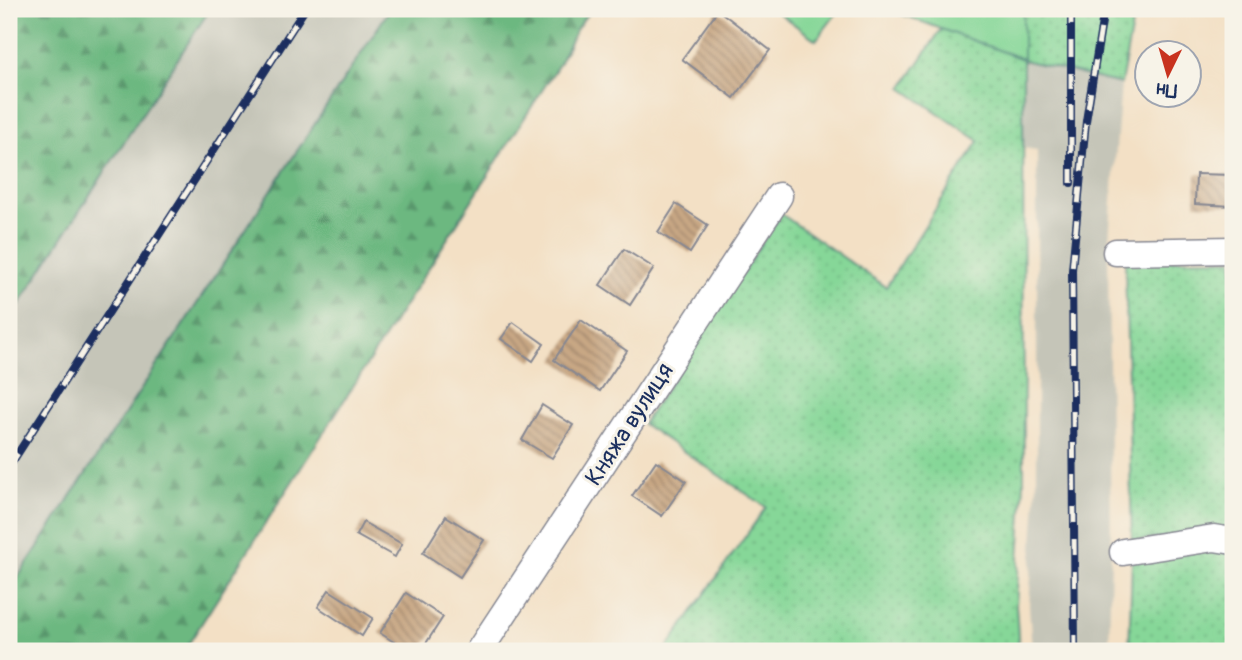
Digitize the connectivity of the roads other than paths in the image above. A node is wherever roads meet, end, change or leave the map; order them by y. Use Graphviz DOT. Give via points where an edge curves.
graph roads {
  1 [pos="779,196"];
  2 [pos="1233,250"];
  3 [pos="1116,252"];
  4 [pos="1233,541"];
  5 [pos="1124,552"];
  6 [pos="479,651"];
  1 -- 6 [label="street, Княжа вулиця"];
  2 -- 3 [label="street"];
  4 -- 5 [label="street" via="1214,538"];
}
